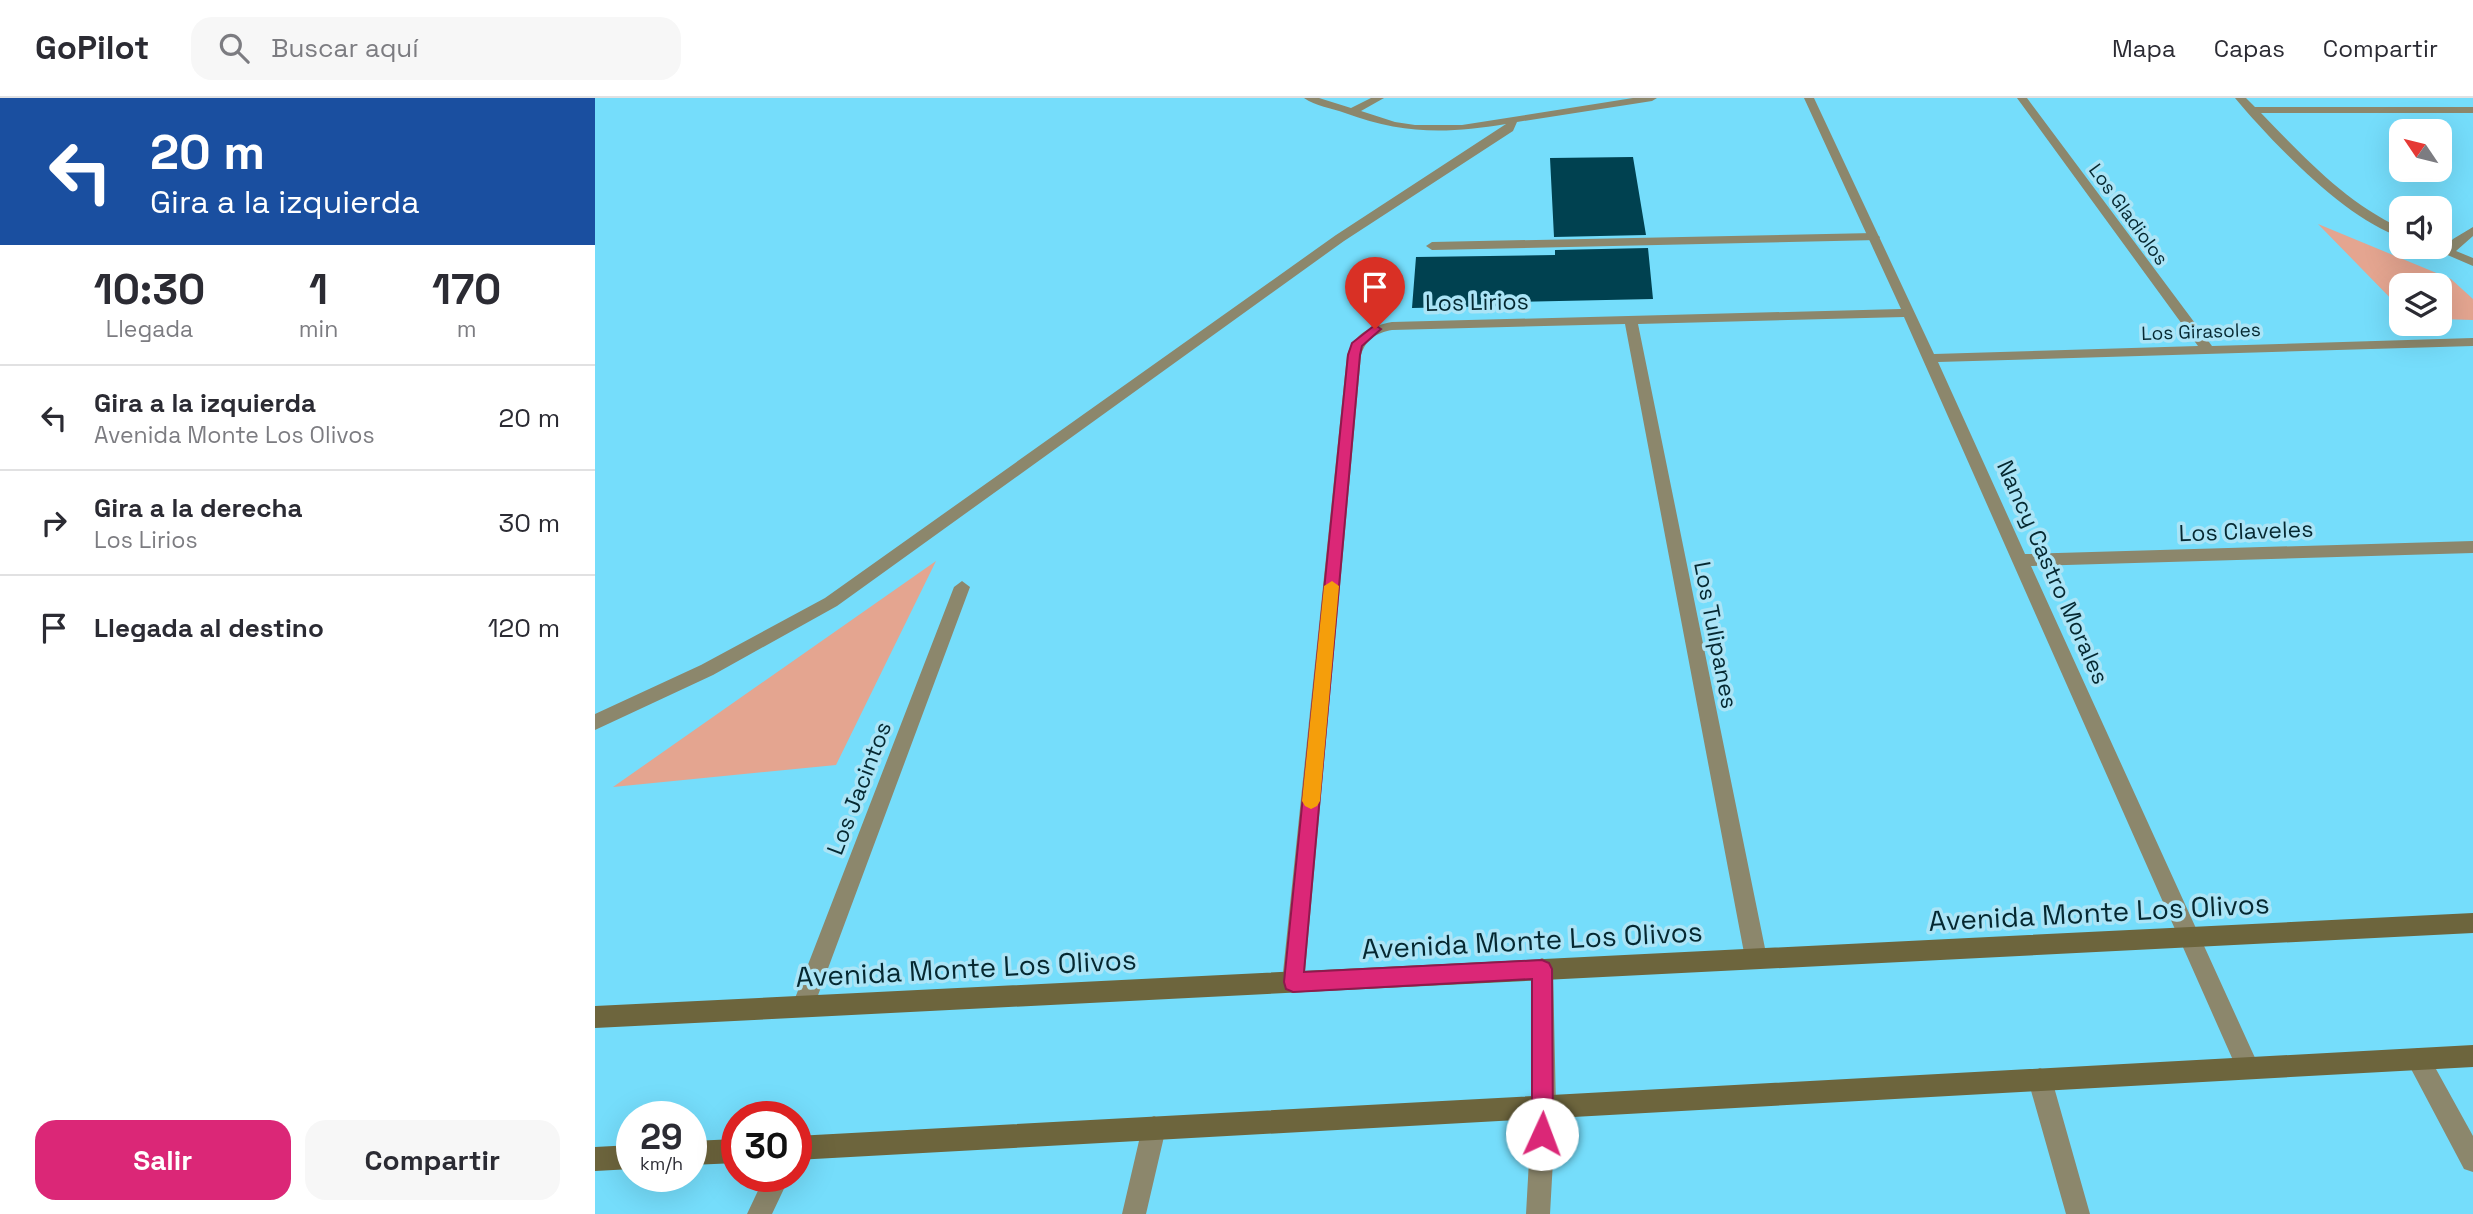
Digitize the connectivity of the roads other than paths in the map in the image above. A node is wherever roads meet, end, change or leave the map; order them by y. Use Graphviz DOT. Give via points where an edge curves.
graph roads {
  1 [pos="1310,98"];
  2 [pos="1379,98"];
  3 [pos="1653,98"];
  4 [pos="1809,98"];
  5 [pos="2022,98"];
  6 [pos="2240,98"];
  7 [pos="2252,110"];
  8 [pos="2473,110"];
  9 [pos="1351,112"];
  10 [pos="1513,120"];
  11 [pos="2389,228"];
  12 [pos="2473,231"];
  13 [pos="1874,237"];
  14 [pos="1432,246"];
  15 [pos="2452,248"];
  16 [pos="2452,253"];
  17 [pos="2473,262"];
  18 [pos="1909,313"];
  19 [pos="1631,321"];
  20 [pos="2473,342"];
  21 [pos="2209,350"];
  22 [pos="1929,358"];
  23 [pos="2473,547"];
  24 [pos="2020,560"];
  25 [pos="962,587"];
  26 [pos="595,722"];
  27 [pos="2473,923"];
  28 [pos="2189,937"];
  29 [pos="1756,958"];
  30 [pos="1542,969"];
  31 [pos="1293,982"];
  32 [pos="803,1006"];
  33 [pos="595,1017"];
  34 [pos="2473,1056"];
  35 [pos="2418,1059"];
  36 [pos="2248,1068"];
  37 [pos="2041,1080"];
  38 [pos="1544,1107"];
  39 [pos="1154,1128"];
  40 [pos="812,1147"];
  41 [pos="616,1157"];
  42 [pos="595,1158"];
  43 [pos="2473,1160"];
  44 [pos="770,1192"];
  45 [pos="759,1214"];
  46 [pos="1134,1214"];
  47 [pos="1538,1214"];
  48 [pos="2078,1214"];
  1 -- 9 [label="street"];
  2 -- 9 [label="street"];
  3 -- 10 [label="street"];
  4 -- 13 [label="street, Nancy Castro Morales"];
  5 -- 21 [label="street, Los Gladiolos"];
  6 -- 7 [label="street"];
  7 -- 8 [label="street"];
  7 -- 11 [label="street" via="2348,203"];
  9 -- 10 [label="street" via="1415,128 1462,128"];
  10 -- 26 [label="street" via="1509,129 1340,238 831,602 707,670"];
  12 -- 15 [label="street"];
  13 -- 14 [label="street"];
  13 -- 18 [label="street, Nancy Castro Morales"];
  16 -- 17 [label="street"];
  18 -- 19 [label="street, Los Lirios"];
  18 -- 22 [label="street, Nancy Castro Morales"];
  19 -- 29 [label="street, Los Tulipanes"];
  19 -- 31 [label="street, Los Lirios" via="1392,326 1375,329 1356,345"];
  20 -- 21 [label="street, Los Girasoles"];
  21 -- 22 [label="street, Los Girasoles"];
  22 -- 24 [label="street, Nancy Castro Morales"];
  23 -- 24 [label="street, Los Claveles"];
  24 -- 28 [label="street, Nancy Castro Morales"];
  25 -- 32 [label="street, Los Jacintos"];
  27 -- 28 [label="street, Avenida Monte Los Olivos"];
  28 -- 29 [label="street, Avenida Monte Los Olivos"];
  28 -- 36 [label="street, Nancy Castro Morales"];
  29 -- 30 [label="street, Avenida Monte Los Olivos"];
  30 -- 31 [label="street, Avenida Monte Los Olivos"];
  30 -- 38 [label="street"];
  31 -- 32 [label="street, Avenida Monte Los Olivos"];
  32 -- 33 [label="street, Avenida Monte Los Olivos"];
  34 -- 35 [label="street"];
  35 -- 36 [label="street"];
  35 -- 43 [label="street"];
  36 -- 37 [label="street"];
  37 -- 38 [label="street"];
  37 -- 48 [label="street"];
  38 -- 39 [label="street"];
  38 -- 47 [label="street"];
  39 -- 40 [label="street"];
  39 -- 46 [label="street"];
  41 -- 42 [label="street"];
  44 -- 45 [label="street"];
}
